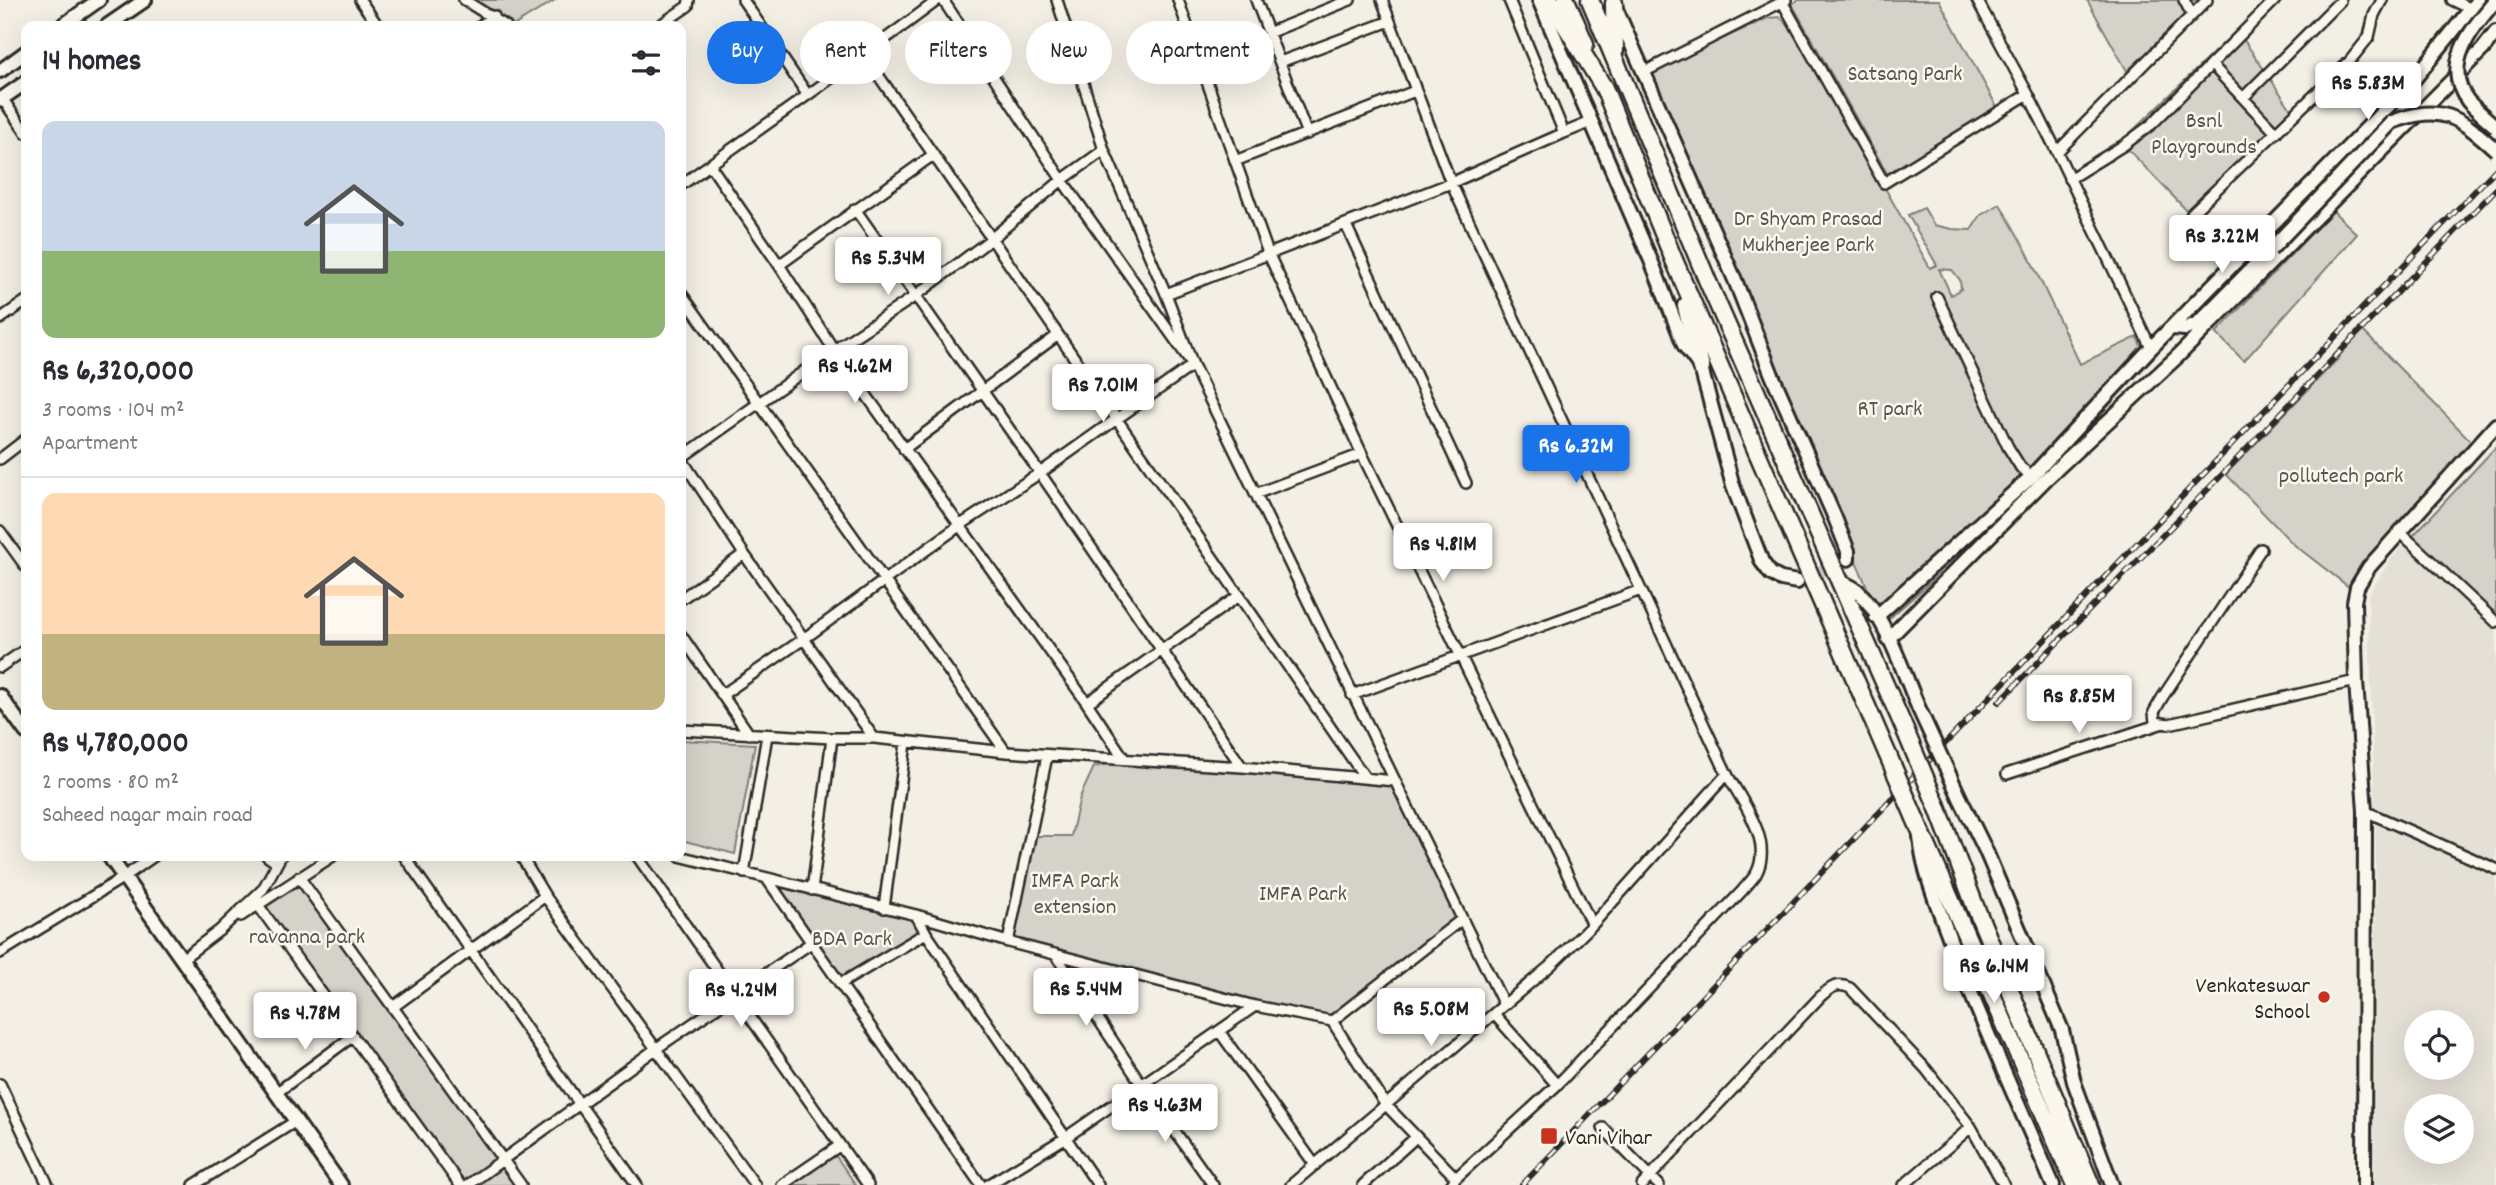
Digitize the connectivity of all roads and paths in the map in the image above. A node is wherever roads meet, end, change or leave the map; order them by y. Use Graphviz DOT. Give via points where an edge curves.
graph roads {
  1 [pos="99,0"];
  2 [pos="145,0"];
  3 [pos="360,0"];
  4 [pos="464,0"];
  5 [pos="688,0"];
  6 [pos="743,0"];
  7 [pos="1057,0"];
  8 [pos="1178,0"];
  9 [pos="1256,0"];
  10 [pos="1350,0"];
  11 [pos="1382,0"];
  12 [pos="1509,0"];
  13 [pos="1539,0"];
  14 [pos="1550,0"];
  15 [pos="1566,0"];
  16 [pos="1977,0"];
  17 [pos="2184,0"];
  18 [pos="2207,0"];
  19 [pos="2274,0"];
  20 [pos="2382,0"];
  21 [pos="2452,0"];
  22 [pos="2496,0"];
  23 [pos="935,1"];
  24 [pos="1613,1"];
  25 [pos="1785,1"];
  26 [pos="2340,1"];
  27 [pos="1592,3"];
  28 [pos="2474,4"];
  29 [pos="2192,15"];
  30 [pos="494,16"];
  31 [pos="1390,20"];
  32 [pos="69,21"];
  33 [pos="114,21"];
  34 [pos="375,21"];
  35 [pos="487,21"];
  36 [pos="500,21"];
  37 [pos="666,21"];
  38 [pos="1264,21"];
  39 [pos="1274,31"];
  40 [pos="2496,33"];
  41 [pos="891,36"];
  42 [pos="1274,48"];
  43 [pos="21,56"];
  44 [pos="1615,60"];
  45 [pos="1280,62"];
  46 [pos="2211,64"];
  47 [pos="0,71"];
  48 [pos="1644,72"];
  49 [pos="822,84"];
  50 [pos="884,84"];
  51 [pos="21,85"];
  52 [pos="1604,88"];
  53 [pos="1415,91"];
  54 [pos="807,94"];
  55 [pos="2028,94"];
  56 [pos="1,99"];
  57 [pos="2243,99"];
  58 [pos="1591,122"];
  59 [pos="21,126"];
  60 [pos="2496,127"];
  61 [pos="1564,133"];
  62 [pos="1307,134"];
  63 [pos="2276,134"];
  64 [pos="1104,150"];
  65 [pos="2496,150"];
  66 [pos="2057,152"];
  67 [pos="933,155"];
  68 [pos="1235,161"];
  69 [pos="710,165"];
  70 [pos="2070,179"];
  71 [pos="1062,180"];
  72 [pos="686,182"];
  73 [pos="1451,183"];
  74 [pos="855,209"];
  75 [pos="1346,225"];
  76 [pos="991,239"];
  77 [pos="2192,249"];
  78 [pos="1268,253"];
  79 [pos="1674,260"];
  80 [pos="779,265"];
  81 [pos="1166,294"];
  82 [pos="914,297"];
  83 [pos="1937,297"];
  84 [pos="686,300"];
  85 [pos="21,304"];
  86 [pos="0,319"];
  87 [pos="2198,323"];
  88 [pos="2172,328"];
  89 [pos="1058,335"];
  90 [pos="2189,345"];
  91 [pos="2151,348"];
  92 [pos="834,350"];
  93 [pos="1193,365"];
  94 [pos="1701,368"];
  95 [pos="981,391"];
  96 [pos="758,404"];
  97 [pos="1118,419"];
  98 [pos="2496,425"];
  99 [pos="21,443"];
  100 [pos="904,449"];
  101 [pos="686,454"];
  102 [pos="1362,454"];
  103 [pos="0,458"];
  104 [pos="686,466"];
  105 [pos="1041,473"];
  106 [pos="2032,476"];
  107 [pos="1466,483"];
  108 [pos="1255,494"];
  109 [pos="959,526"];
  110 [pos="0,531"];
  111 [pos="2400,532"];
  112 [pos="2261,549"];
  113 [pos="744,554"];
  114 [pos="1848,559"];
  115 [pos="21,560"];
  116 [pos="1838,580"];
  117 [pos="884,582"];
  118 [pos="1797,582"];
  119 [pos="1641,590"];
  120 [pos="686,595"];
  121 [pos="1240,595"];
  122 [pos="1876,617"];
  123 [pos="2496,622"];
  124 [pos="805,638"];
  125 [pos="1888,639"];
  126 [pos="686,642"];
  127 [pos="1162,650"];
  128 [pos="21,652"];
  129 [pos="1461,654"];
  130 [pos="0,667"];
  131 [pos="2356,681"];
  132 [pos="722,695"];
  133 [pos="1352,695"];
  134 [pos="0,696"];
  135 [pos="1087,703"];
  136 [pos="2160,724"];
  137 [pos="21,725"];
  138 [pos="686,730"];
  139 [pos="749,734"];
  140 [pos="767,735"];
  141 [pos="832,738"];
  142 [pos="874,738"];
  143 [pos="906,743"];
  144 [pos="1006,752"];
  145 [pos="1047,756"];
  146 [pos="1125,760"];
  147 [pos="1242,767"];
  148 [pos="1727,774"];
  149 [pos="2007,774"];
  150 [pos="1364,776"];
  151 [pos="1395,781"];
  152 [pos="2365,811"];
  153 [pos="1917,823"];
  154 [pos="686,858"];
  155 [pos="113,861"];
  156 [pos="147,861"];
  157 [pos="278,861"];
  158 [pos="325,861"];
  159 [pos="407,861"];
  160 [pos="524,861"];
  161 [pos="640,861"];
  162 [pos="2496,869"];
  163 [pos="744,873"];
  164 [pos="124,877"];
  165 [pos="299,877"];
  166 [pos="767,879"];
  167 [pos="812,890"];
  168 [pos="545,896"];
  169 [pos="258,905"];
  170 [pos="884,908"];
  171 [pos="916,915"];
  172 [pos="1462,919"];
  173 [pos="1592,925"];
  174 [pos="220,930"];
  175 [pos="926,933"];
  176 [pos="1008,942"];
  177 [pos="811,943"];
  178 [pos="470,951"];
  179 [pos="0,953"];
  180 [pos="1055,954"];
  181 [pos="182,959"];
  182 [pos="841,984"];
  183 [pos="735,995"];
  184 [pos="1504,1005"];
  185 [pos="1255,1006"];
  186 [pos="393,1007"];
  187 [pos="1495,1015"];
  188 [pos="1332,1021"];
  189 [pos="1219,1031"];
  190 [pos="353,1037"];
  191 [pos="657,1048"];
  192 [pos="0,1084"];
  193 [pos="1142,1085"];
  194 [pos="1557,1085"];
  195 [pos="276,1093"];
  196 [pos="579,1104"];
  197 [pos="1385,1104"];
  198 [pos="296,1121"];
  199 [pos="1971,1127"];
  200 [pos="1603,1128"];
  201 [pos="1416,1137"];
  202 [pos="1065,1138"];
  203 [pos="839,1146"];
  204 [pos="503,1160"];
  205 [pos="1315,1165"];
  206 [pos="1651,1176"];
  207 [pos="1454,1182"];
  208 [pos="48,1185"];
  209 [pos="194,1185"];
  210 [pos="341,1185"];
  211 [pos="460,1185"];
  212 [pos="468,1185"];
  213 [pos="521,1185"];
  214 [pos="637,1185"];
  215 [pos="755,1185"];
  216 [pos="782,1185"];
  217 [pos="868,1185"];
  218 [pos="981,1185"];
  219 [pos="988,1185"];
  220 [pos="1098,1185"];
  221 [pos="1213,1185"];
  222 [pos="1291,1185"];
  223 [pos="1363,1185"];
  224 [pos="1642,1185"];
  225 [pos="1659,1185"];
  226 [pos="1904,1185"];
  227 [pos="2004,1185"];
  228 [pos="2053,1185"];
  229 [pos="2075,1185"];
  230 [pos="2091,1185"];
  231 [pos="2112,1185"];
  232 [pos="2364,1185"];
  1 -- 32 [label="street"];
  2 -- 33 [label="street"];
  3 -- 34 [label="street"];
  4 -- 30 [label="street"];
  5 -- 37 [label="street" via="688,6"];
  6 -- 54 [label="street"];
  7 -- 64 [label="street"];
  8 -- 68 [label="street"];
  9 -- 38 [label="street"];
  10 -- 39 [label="street"];
  11 -- 31 [label="street"];
  12 -- 61 [label="street"];
  13 -- 58 [label="street"];
  14 -- 52 [label="highway"];
  15 -- 52 [label="highway"];
  16 -- 55 [label="street"];
  17 -- 29 [label="street"];
  18 -- 29 [label="street"];
  19 -- 46 [label="street"];
  20 -- 63 [label="street" via="2365,43"];
  21 -- 28 [label="street"];
  22 -- 60 [label="street, bridge" via="2458,56 2457,77 2467,99"];
  23 -- 41 [label="street"];
  23 -- 71 [label="street"];
  24 -- 44 [label="highway"];
  24 -- 48 [label="street"];
  25 -- 48 [label="street"];
  25 -- 55 [label="street" via="1884,183"];
  26 -- 57 [label="street"];
  27 -- 44 [label="highway"];
  28 -- 88 [label="street" via="2411,83"];
  29 -- 66 [label="street"];
  30 -- 35 [label="street"];
  30 -- 36 [label="street"];
  31 -- 45 [label="street"];
  31 -- 53 [label="street"];
  40 -- 90 [label="street"];
  42 -- 45 [label="street"];
  43 -- 47 [label="street"];
  44 -- 116 [label="highway"];
  45 -- 62 [label="street"];
  46 -- 57 [label="street"];
  46 -- 70 [label="street" via="2137,136"];
  48 -- 114 [label="street" via="1835,518"];
  49 -- 54 [label="street"];
  50 -- 67 [label="street"];
  51 -- 56 [label="street"];
  52 -- 79 [label="highway"];
  53 -- 62 [label="street"];
  53 -- 73 [label="street"];
  54 -- 69 [label="street"];
  55 -- 66 [label="street"];
  56 -- 59 [label="street"];
  57 -- 63 [label="street"];
  58 -- 61 [label="street"];
  58 -- 94 [label="street" via="1684,345"];
  61 -- 73 [label="street"];
  62 -- 68 [label="street"];
  63 -- 77 [label="street" via="2193,212 2185,232"];
  64 -- 71 [label="street"];
  64 -- 81 [label="street"];
  65 -- 87 [label="street, bridge" via="2459,119 2439,113 2392,122"];
  66 -- 70 [label="street"];
  67 -- 74 [label="street"];
  67 -- 76 [label="street"];
  68 -- 78 [label="street"];
  69 -- 72 [label="street"];
  69 -- 80 [label="street"];
  70 -- 91 [label="street"];
  71 -- 76 [label="street"];
  71 -- 93 [label="street"];
  73 -- 75 [label="street"];
  73 -- 119 [label="street"];
  74 -- 80 [label="street"];
  74 -- 82 [label="street"];
  75 -- 78 [label="street"];
  75 -- 107 [label="street"];
  76 -- 82 [label="street"];
  76 -- 89 [label="street"];
  78 -- 81 [label="street"];
  78 -- 102 [label="street"];
  79 -- 94 [label="highway"];
  79 -- 153 [label="highway, bridge"];
  80 -- 92 [label="street"];
  81 -- 93 [label="street"];
  82 -- 92 [label="street"];
  82 -- 95 [label="street"];
  83 -- 106 [label="street" via="2008,447"];
  84 -- 96 [label="street"];
  85 -- 86 [label="street"];
  87 -- 88 [label="street"];
  87 -- 90 [label="street"];
  88 -- 91 [label="street"];
  89 -- 95 [label="street"];
  89 -- 97 [label="street"];
  90 -- 125 [label="street"];
  91 -- 106 [label="street"];
  92 -- 96 [label="street"];
  92 -- 100 [label="street"];
  93 -- 97 [label="street"];
  93 -- 108 [label="street"];
  94 -- 118 [label="street" via="1733,486 1762,562 1781,579"];
  95 -- 100 [label="street"];
  95 -- 105 [label="street"];
  96 -- 101 [label="street"];
  96 -- 117 [label="street"];
  97 -- 105 [label="street"];
  97 -- 121 [label="street"];
  98 -- 111 [label="street"];
  99 -- 103 [label="street"];
  100 -- 109 [label="street"];
  102 -- 108 [label="street"];
  102 -- 129 [label="street"];
  104 -- 113 [label="street"];
  105 -- 109 [label="street"];
  105 -- 127 [label="street"];
  106 -- 122 [label="street"];
  108 -- 133 [label="street"];
  109 -- 117 [label="street"];
  109 -- 135 [label="street"];
  110 -- 115 [label="street"];
  111 -- 123 [label="street"];
  111 -- 131 [label="street" via="2357,587"];
  112 -- 136 [label="street" via="2158,705 2153,717"];
  113 -- 120 [label="street"];
  113 -- 124 [label="street"];
  116 -- 122 [label="street" via="1857,590"];
  116 -- 230 [label="highway, bridge" via="1937,806"];
  117 -- 124 [label="street"];
  117 -- 144 [label="street"];
  119 -- 129 [label="street"];
  119 -- 148 [label="street"];
  121 -- 127 [label="street"];
  121 -- 150 [label="street"];
  122 -- 125 [label="street"];
  124 -- 132 [label="street"];
  124 -- 142 [label="street"];
  125 -- 231 [label="street, bridge" via="2062,1030 2074,1082"];
  126 -- 132 [label="street"];
  127 -- 135 [label="street"];
  127 -- 147 [label="street"];
  128 -- 130 [label="street"];
  129 -- 133 [label="street"];
  129 -- 173 [label="street"];
  131 -- 136 [label="street"];
  131 -- 152 [label="street"];
  132 -- 139 [label="street"];
  133 -- 151 [label="street"];
  134 -- 137 [label="street"];
  135 -- 146 [label="street"];
  136 -- 149 [label="street"];
  138 -- 139 [label="street"];
  139 -- 140 [label="street"];
  140 -- 141 [label="street"];
  140 -- 163 [label="street"];
  141 -- 142 [label="street"];
  141 -- 167 [label="street"];
  142 -- 143 [label="street"];
  143 -- 144 [label="street"];
  143 -- 170 [label="street"];
  144 -- 145 [label="street"];
  145 -- 146 [label="street"];
  145 -- 176 [label="street"];
  146 -- 147 [label="street"];
  147 -- 150 [label="street"];
  148 -- 173 [label="street"];
  148 -- 194 [label="street" via="1761,839 1756,874"];
  150 -- 151 [label="street"];
  151 -- 172 [label="street"];
  152 -- 162 [label="street"];
  152 -- 232 [label="street"];
  153 -- 228 [label="street" via="1921,854 1959,964"];
  153 -- 229 [label="highway"];
  154 -- 163 [label="street"];
  155 -- 164 [label="street"];
  156 -- 164 [label="street"];
  157 -- 174 [label="street" via="263,889"];
  158 -- 165 [label="street"];
  159 -- 178 [label="street"];
  160 -- 168 [label="street"];
  161 -- 183 [label="street"];
  163 -- 166 [label="street"];
  164 -- 179 [label="street"];
  164 -- 181 [label="street"];
  165 -- 169 [label="street"];
  165 -- 186 [label="street"];
  166 -- 167 [label="street"];
  166 -- 177 [label="street"];
  167 -- 170 [label="street"];
  168 -- 178 [label="street"];
  168 -- 191 [label="street"];
  169 -- 174 [label="street"];
  169 -- 190 [label="street"];
  170 -- 171 [label="street"];
  171 -- 175 [label="street"];
  171 -- 176 [label="street"];
  172 -- 184 [label="street"];
  172 -- 188 [label="street"];
  173 -- 184 [label="street"];
  174 -- 181 [label="street"];
  175 -- 182 [label="street"];
  175 -- 202 [label="street"];
  176 -- 180 [label="street"];
  177 -- 182 [label="street"];
  177 -- 183 [label="street"];
  178 -- 186 [label="street"];
  178 -- 196 [label="street"];
  180 -- 185 [label="street"];
  180 -- 193 [label="street"];
  181 -- 195 [label="street"];
  182 -- 218 [label="street"];
  183 -- 191 [label="street"];
  183 -- 203 [label="street"];
  184 -- 187 [label="street"];
  185 -- 188 [label="street"];
  185 -- 189 [label="street"];
  186 -- 204 [label="street"];
  187 -- 194 [label="street"];
  187 -- 197 [label="street"];
  188 -- 197 [label="street"];
  189 -- 193 [label="street"];
  189 -- 205 [label="street"];
  190 -- 195 [label="street"];
  190 -- 211 [label="street"];
  191 -- 196 [label="street"];
  191 -- 215 [label="street"];
  192 -- 208 [label="street"];
  193 -- 202 [label="street"];
  193 -- 221 [label="street"];
  194 -- 207 [label="street"];
  195 -- 198 [label="street"];
  196 -- 204 [label="street"];
  196 -- 214 [label="street"];
  197 -- 201 [label="street"];
  197 -- 205 [label="street"];
  198 -- 209 [label="street"];
  198 -- 210 [label="street"];
  199 -- 206 [label="street" via="1926,1069 1850,988 1835,986"];
  199 -- 226 [label="street"];
  199 -- 227 [label="street"];
  200 -- 206 [label="street"];
  201 -- 207 [label="street"];
  201 -- 223 [label="street"];
  202 -- 219 [label="street"];
  202 -- 220 [label="street"];
  203 -- 216 [label="street"];
  203 -- 217 [label="street"];
  204 -- 212 [label="street"];
  204 -- 213 [label="street"];
  205 -- 222 [label="street"];
  206 -- 224 [label="street"];
  206 -- 225 [label="street"];
}
